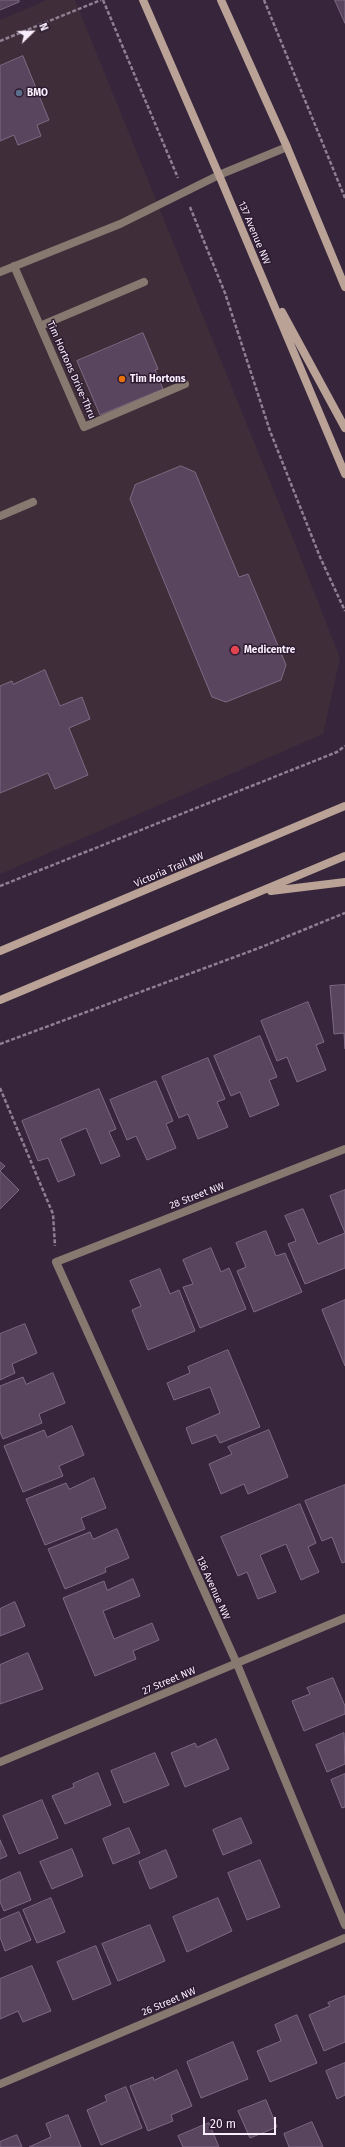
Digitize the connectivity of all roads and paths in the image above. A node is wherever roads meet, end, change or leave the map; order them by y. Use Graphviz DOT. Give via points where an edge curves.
graph roads {
  1 [pos="102,0"];
  2 [pos="143,0"];
  3 [pos="221,0"];
  4 [pos="264,0"];
  5 [pos="0,41"];
  6 [pos="287,147"];
  7 [pos="219,176"];
  8 [pos="184,193"];
  9 [pos="345,198"];
  10 [pos="14,266"];
  11 [pos="259,271"];
  12 [pos="0,272"];
  13 [pos="144,282"];
  14 [pos="345,287"];
  15 [pos="40,326"];
  16 [pos="185,384"];
  17 [pos="345,428"];
  18 [pos="345,474"];
  19 [pos="33,502"];
  20 [pos="0,516"];
  21 [pos="345,611"];
  22 [pos="345,746"];
  23 [pos="345,806"];
  24 [pos="345,856"];
  25 [pos="345,882"];
  26 [pos="0,886"];
  27 [pos="260,892"];
  28 [pos="345,913"];
  29 [pos="0,951"];
  30 [pos="0,1000"];
  31 [pos="0,1044"];
  32 [pos="0,1088"];
  33 [pos="345,1149"];
  34 [pos="56,1262"];
  35 [pos="345,1618"];
  36 [pos="236,1664"];
  37 [pos="0,1762"];
  38 [pos="345,1925"];
  39 [pos="345,1938"];
  40 [pos="0,2084"];
  1 -- 5 [label="path"];
  1 -- 8 [label="path"];
  2 -- 7 [label="main road, 137 Avenue NW"];
  3 -- 6 [label="main road"];
  4 -- 9 [label="path"];
  6 -- 7 [label="street"];
  6 -- 14 [label="main road"];
  7 -- 8 [label="street"];
  7 -- 11 [label="main road, 137 Avenue NW"];
  8 -- 10 [label="street" via="120,224"];
  8 -- 21 [label="path" via="225,293 270,431 320,557"];
  10 -- 12 [label="street"];
  10 -- 15 [label="street, Tim Hortons Drive-Thru"];
  11 -- 17 [label="main road"];
  11 -- 18 [label="main road, 137 Avenue NW"];
  13 -- 15 [label="street"];
  15 -- 16 [label="street, Tim Hortons Drive-Thru" via="84,427"];
  19 -- 20 [label="street"];
  22 -- 26 [label="path" via="337,752"];
  23 -- 29 [label="main road, Victoria Trail NW"];
  24 -- 27 [label="main road"];
  25 -- 27 [label="main road"];
  27 -- 30 [label="main road"];
  28 -- 31 [label="path"];
  32 -- 34 [label="path" via="53,1214"];
  33 -- 34 [label="street, 28 Street NW"];
  34 -- 36 [label="street, 136 Avenue NW"];
  35 -- 36 [label="street, 27 Street NW"];
  36 -- 37 [label="street, 27 Street NW"];
  36 -- 38 [label="street, 136 Avenue NW"];
  39 -- 40 [label="street, 26 Street NW"];
}
